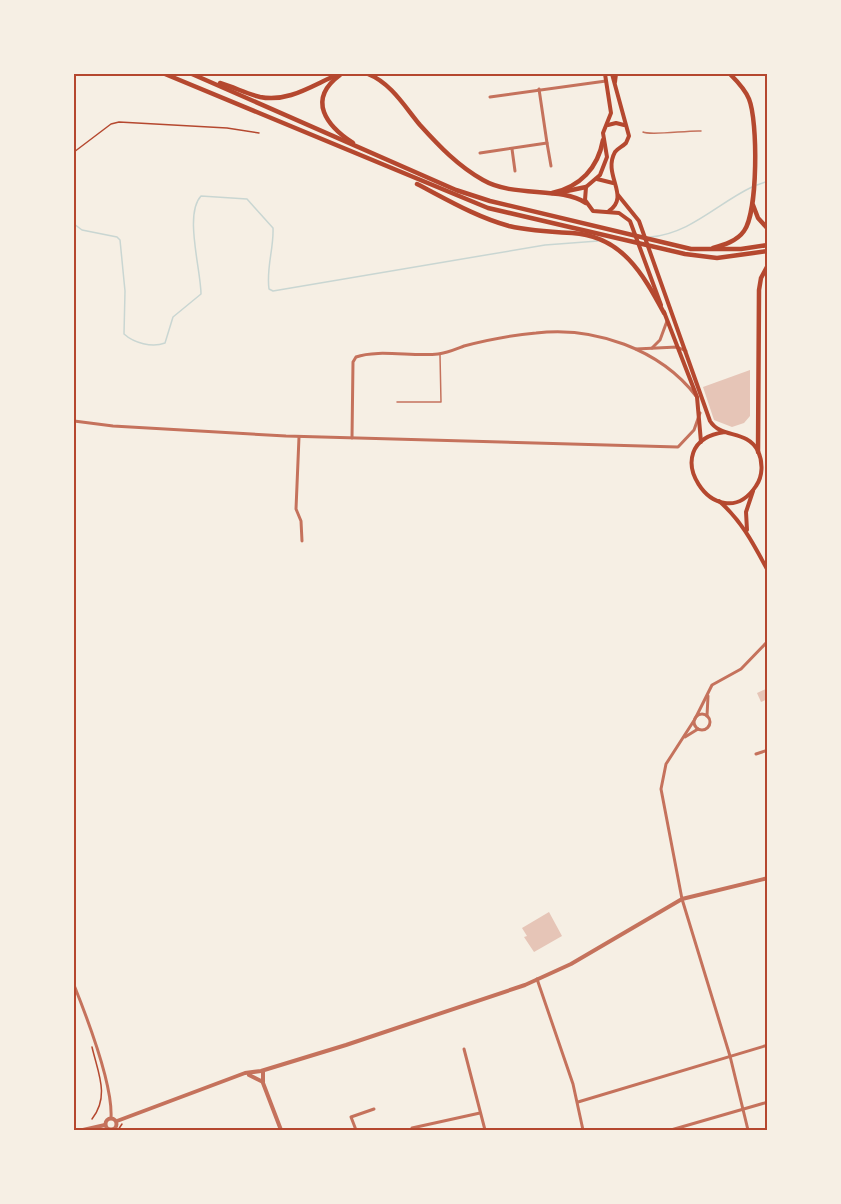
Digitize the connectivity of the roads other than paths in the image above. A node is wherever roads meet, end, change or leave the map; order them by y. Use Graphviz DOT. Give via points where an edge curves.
graph roads {
  1 [pos="165,74"];
  2 [pos="192,74"];
  3 [pos="341,74"];
  4 [pos="368,74"];
  5 [pos="605,74"];
  6 [pos="614,74"];
  7 [pos="730,74"];
  8 [pos="207,80"];
  9 [pos="606,81"];
  10 [pos="539,89"];
  11 [pos="490,97"];
  12 [pos="608,125"];
  13 [pos="625,126"];
  14 [pos="701,131"];
  15 [pos="643,132"];
  16 [pos="604,142"];
  17 [pos="547,143"];
  18 [pos="512,148"];
  19 [pos="617,149"];
  20 [pos="366,151"];
  21 [pos="480,153"];
  22 [pos="551,166"];
  23 [pos="390,170"];
  24 [pos="515,171"];
  25 [pos="596,180"];
  26 [pos="613,183"];
  27 [pos="586,187"];
  28 [pos="552,193"];
  29 [pos="544,194"];
  30 [pos="618,195"];
  31 [pos="753,202"];
  32 [pos="586,203"];
  33 [pos="608,212"];
  34 [pos="768,228"];
  35 [pos="768,244"];
  36 [pos="704,250"];
  37 [pos="768,251"];
  38 [pos="768,265"];
  39 [pos="664,313"];
  40 [pos="667,321"];
  41 [pos="677,347"];
  42 [pos="632,349"];
  43 [pos="650,350"];
  44 [pos="687,352"];
  45 [pos="440,354"];
  46 [pos="697,397"];
  47 [pos="397,402"];
  48 [pos="700,413"];
  49 [pos="74,421"];
  50 [pos="725,432"];
  51 [pos="299,437"];
  52 [pos="352,438"];
  53 [pos="701,442"];
  54 [pos="759,452"];
  55 [pos="754,489"];
  56 [pos="719,501"];
  57 [pos="748,533"];
  58 [pos="302,542"];
  59 [pos="768,571"];
  60 [pos="768,641"];
  61 [pos="708,691"];
  62 [pos="707,716"];
  63 [pos="695,718"];
  64 [pos="698,729"];
  65 [pos="683,738"];
  66 [pos="768,750"];
  67 [pos="756,754"];
  68 [pos="768,878"];
  69 [pos="682,899"];
  70 [pos="537,979"];
  71 [pos="74,985"];
  72 [pos="768,1045"];
  73 [pos="464,1049"];
  74 [pos="730,1056"];
  75 [pos="263,1071"];
  76 [pos="245,1074"];
  77 [pos="263,1083"];
  78 [pos="578,1102"];
  79 [pos="768,1102"];
  80 [pos="744,1108"];
  81 [pos="374,1109"];
  82 [pos="480,1113"];
  83 [pos="111,1118"];
  84 [pos="117,1121"];
  85 [pos="105,1125"];
  86 [pos="412,1128"];
  87 [pos="111,1130"];
  88 [pos="83,1131"];
  89 [pos="281,1131"];
  90 [pos="356,1131"];
  91 [pos="485,1131"];
  92 [pos="582,1131"];
  93 [pos="670,1131"];
  94 [pos="748,1131"];
  1 -- 23 [label="highway" via="211,90"];
  2 -- 8 [label="highway"];
  3 -- 8 [label="highway" via="282,97 262,97"];
  3 -- 20 [label="highway" via="328,87 324,99 327,122 335,132"];
  4 -- 29 [label="highway" via="385,83 459,165 485,181 515,191"];
  5 -- 9 [label="main road"];
  6 -- 13 [label="main road"];
  7 -- 31 [label="highway" via="749,99 755,121"];
  8 -- 20 [label="highway"];
  9 -- 10 [label="street"];
  9 -- 12 [label="main road"];
  10 -- 11 [label="street"];
  10 -- 17 [label="street"];
  12 -- 13 [label="main road"];
  12 -- 16 [label="main road" via="603,133"];
  13 -- 19 [label="main road" via="628,139"];
  14 -- 15 [label="lane" via="675,130 651,135"];
  16 -- 19 [label="main road"];
  16 -- 25 [label="main road" via="606,164"];
  16 -- 28 [label="highway" via="586,175"];
  17 -- 18 [label="street"];
  17 -- 22 [label="street"];
  18 -- 21 [label="street"];
  18 -- 24 [label="street"];
  19 -- 26 [label="main road" via="611,166"];
  20 -- 36 [label="highway" via="490,201"];
  23 -- 37 [label="highway" via="488,208 685,254 717,258"];
  23 -- 39 [label="highway" via="464,209 507,225 610,243 642,272"];
  25 -- 26 [label="main road"];
  25 -- 27 [label="main road"];
  26 -- 30 [label="main road"];
  27 -- 28 [label="highway"];
  27 -- 32 [label="main road"];
  28 -- 29 [label="highway"];
  29 -- 32 [label="highway" via="574,197"];
  30 -- 33 [label="main road" via="616,205"];
  30 -- 44 [label="main road" via="638,219"];
  31 -- 34 [label="highway" via="758,219"];
  31 -- 36 [label="highway" via="748,224 738,238"];
  32 -- 33 [label="main road" via="597,213"];
  33 -- 39 [label="main road" via="627,217"];
  35 -- 36 [label="highway"];
  38 -- 54 [label="highway" via="759,290"];
  39 -- 40 [label="main road"];
  40 -- 41 [label="main road"];
  40 -- 43 [label="street" via="660,340"];
  41 -- 43 [label="street"];
  41 -- 44 [label="street"];
  41 -- 46 [label="main road"];
  42 -- 43 [label="street"];
  42 -- 45 [label="street" via="605,337 538,332"];
  42 -- 46 [label="street" via="667,367"];
  44 -- 50 [label="main road" via="710,421"];
  45 -- 47 [label="lane" via="441,402"];
  45 -- 52 [label="street" via="356,357"];
  46 -- 48 [label="main road"];
  48 -- 52 [label="street" via="694,430 678,447"];
  48 -- 53 [label="main road"];
  49 -- 51 [label="street"];
  50 -- 53 [label="main road"];
  50 -- 54 [label="main road" via="747,438"];
  51 -- 52 [label="street"];
  51 -- 58 [label="street" via="296,509"];
  53 -- 56 [label="main road" via="692,462 693,477 700,490"];
  54 -- 55 [label="main road" via="761,471"];
  55 -- 56 [label="main road" via="734,501"];
  55 -- 57 [label="main road" via="746,512"];
  56 -- 57 [label="main road"];
  57 -- 59 [label="main road"];
  60 -- 61 [label="street" via="741,669 717,681"];
  61 -- 62 [label="street"];
  61 -- 63 [label="street"];
  62 -- 63 [label="street" via="700,714"];
  62 -- 64 [label="street" via="709,726"];
  63 -- 64 [label="street"];
  63 -- 65 [label="street"];
  64 -- 65 [label="street"];
  65 -- 69 [label="street" via="666,764 661,789"];
  66 -- 67 [label="street"];
  68 -- 69 [label="street"];
  69 -- 70 [label="street"];
  69 -- 74 [label="street"];
  70 -- 75 [label="street"];
  70 -- 78 [label="street"];
  71 -- 83 [label="street" via="91,1029"];
  72 -- 74 [label="street"];
  73 -- 82 [label="street"];
  74 -- 78 [label="street"];
  74 -- 80 [label="street"];
  75 -- 76 [label="street"];
  75 -- 77 [label="street"];
  76 -- 77 [label="street"];
  76 -- 84 [label="street"];
  77 -- 89 [label="street"];
  78 -- 92 [label="street"];
  79 -- 80 [label="street"];
  80 -- 93 [label="street"];
  80 -- 94 [label="street"];
  81 -- 90 [label="street" via="351,1117"];
  82 -- 86 [label="street"];
  82 -- 91 [label="street"];
  83 -- 84 [label="street"];
  83 -- 85 [label="street"];
  84 -- 87 [label="street"];
  85 -- 87 [label="street"];
  85 -- 88 [label="street"];
}
